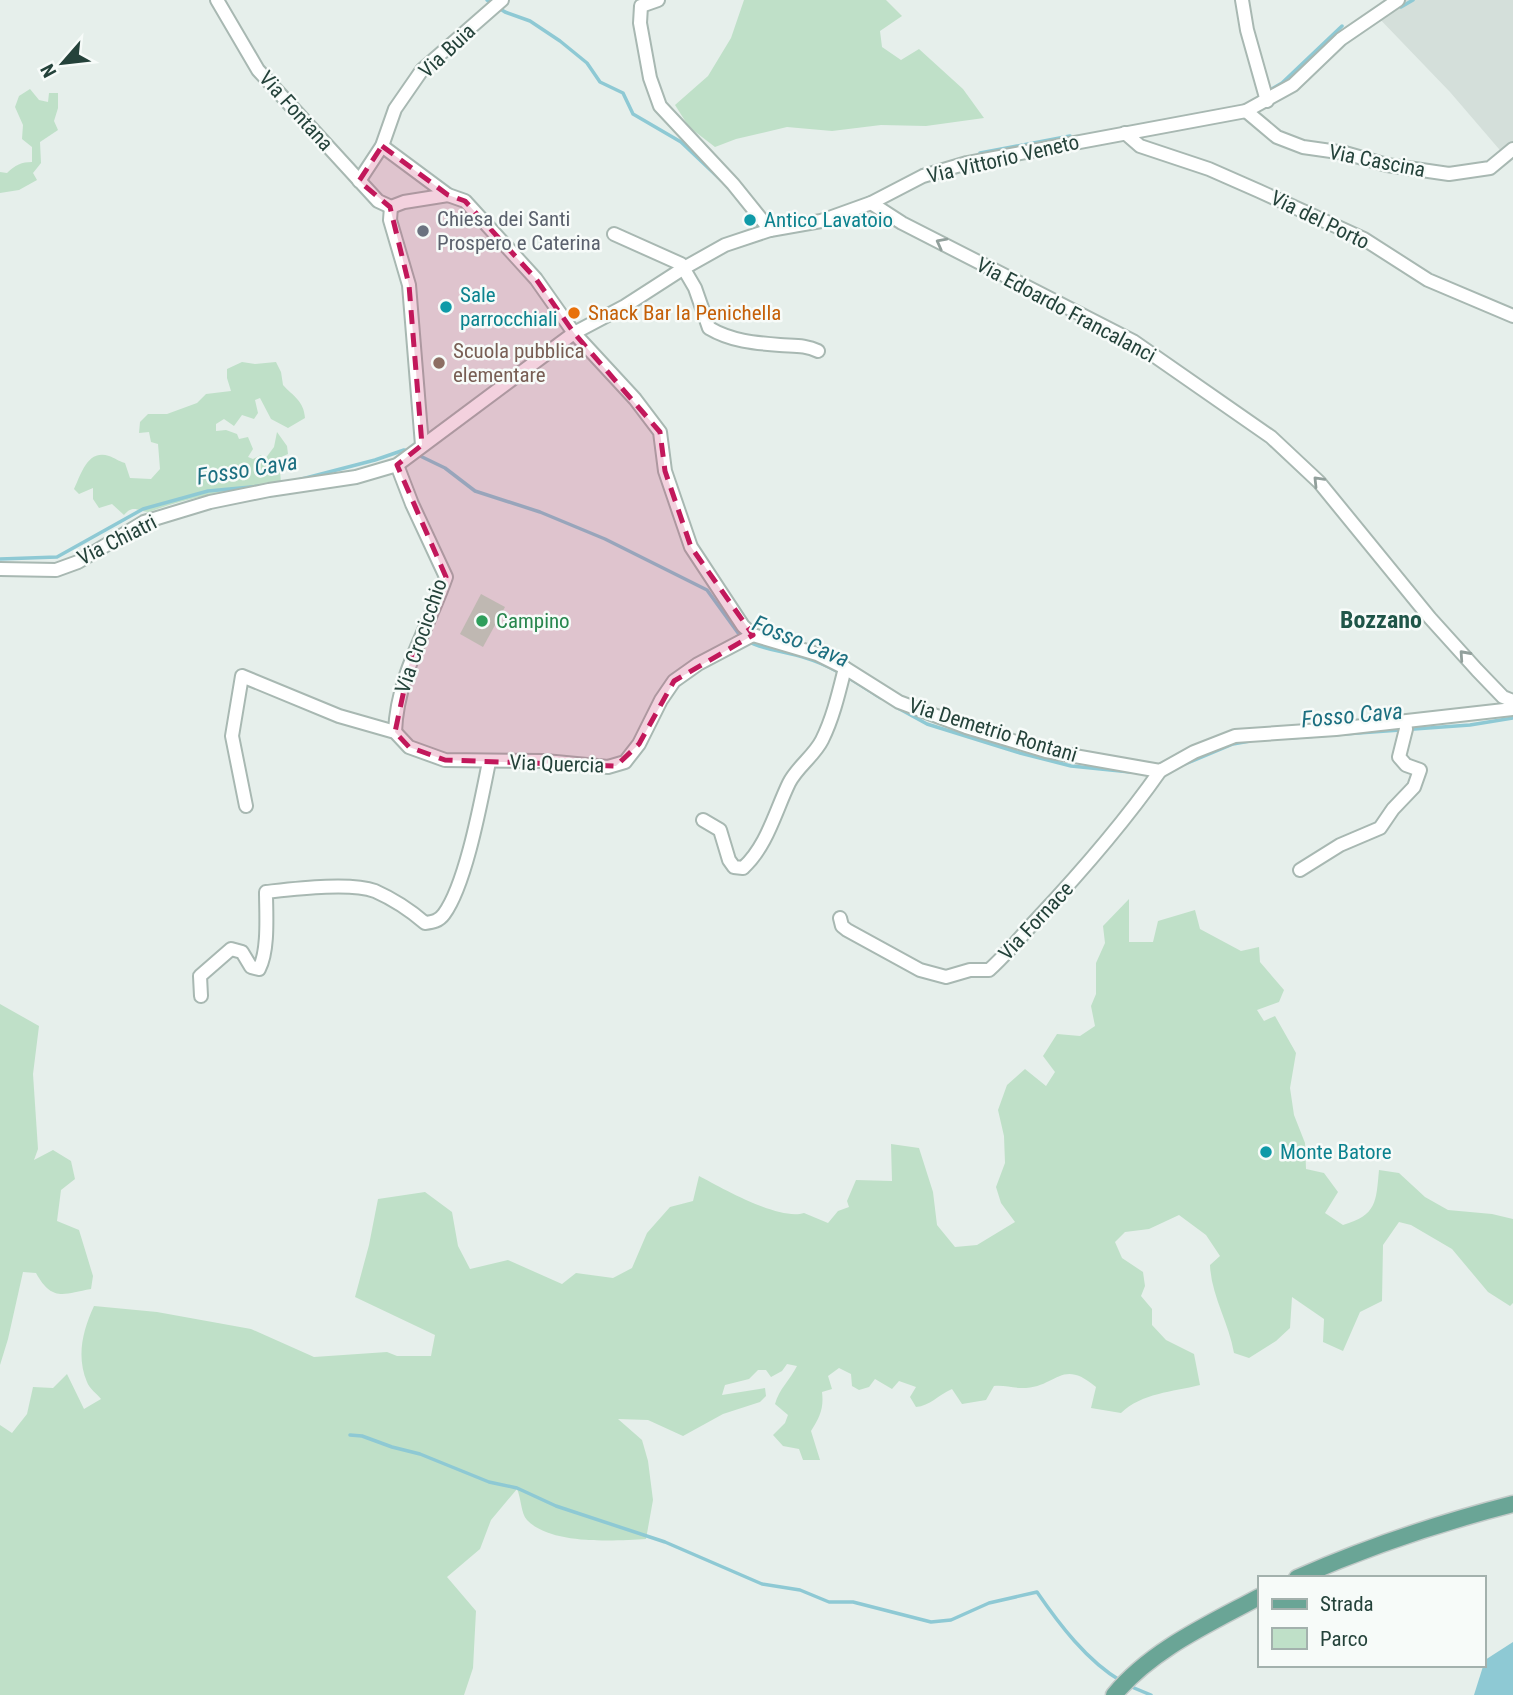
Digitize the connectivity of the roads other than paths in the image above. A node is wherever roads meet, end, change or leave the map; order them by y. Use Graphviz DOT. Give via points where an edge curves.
graph roads {
  1 [pos="217,0"];
  2 [pos="658,0"];
  3 [pos="1242,0"];
  4 [pos="1398,0"];
  5 [pos="498,4"];
  6 [pos="1267,101"];
  7 [pos="1246,111"];
  8 [pos="1125,133"];
  9 [pos="382,146"];
  10 [pos="1513,149"];
  11 [pos="359,181"];
  12 [pos="448,195"];
  13 [pos="871,202"];
  14 [pos="391,207"];
  15 [pos="770,230"];
  16 [pos="614,234"];
  17 [pos="684,268"];
  18 [pos="1513,316"];
  19 [pos="574,333"];
  20 [pos="818,351"];
  21 [pos="416,451"];
  22 [pos="397,465"];
  23 [pos="0,569"];
  24 [pos="747,638"];
  25 [pos="844,673"];
  26 [pos="1513,701"];
  27 [pos="1513,709"];
  28 [pos="1405,729"];
  29 [pos="395,732"];
  30 [pos="489,762"];
  31 [pos="1158,773"];
  32 [pos="246,806"];
  33 [pos="703,820"];
  34 [pos="1300,870"];
  35 [pos="840,918"];
  36 [pos="201,996"];
  37 [pos="1513,1503"];
  38 [pos="1302,1576"];
  39 [pos="1258,1598"];
  40 [pos="1120,1688"];
  1 -- 11 [label="street, Via Fontana" via="258,69"];
  2 -- 15 [label="street" via="641,6 640,23 660,106"];
  3 -- 6 [label="street"];
  4 -- 6 [label="street, Via Vittorio Veneto" via="1341,39 1293,85"];
  5 -- 9 [label="street, Via Buia" via="422,70 395,109"];
  6 -- 7 [label="street, Via Vittorio Veneto"];
  7 -- 8 [label="street, Via Vittorio Veneto"];
  7 -- 10 [label="street, Via Cascina" via="1278,137 1303,147 1449,174 1489,168"];
  8 -- 13 [label="street, Via Vittorio Veneto" via="967,163 923,176"];
  8 -- 18 [label="street, Via del Porto" via="1140,146 1209,169 1364,239 1428,280"];
  9 -- 11 [label="street, Via Buia"];
  9 -- 12 [label="street"];
  11 -- 14 [label="street, Via Fontana" via="378,201"];
  12 -- 14 [label="street"];
  12 -- 19 [label="street" via="465,201 481,218 536,279"];
  13 -- 15 [label="street, Via Vittorio Veneto" via="821,221"];
  26 -- 13 [label="street, Via Edoardo Francalanci, one-way" via="1477,670 1319,482 1271,437 1133,341 902,223"];
  14 -- 21 [label="street" via="390,220 409,285"];
  15 -- 17 [label="street, Via Vittorio Veneto" via="725,245"];
  16 -- 17 [label="street"];
  17 -- 19 [label="street, Via Vittorio Veneto"];
  17 -- 20 [label="street" via="709,328 748,342 808,346"];
  19 -- 21 [label="street, Via Vittorio Veneto"];
  19 -- 24 [label="street" via="660,432 665,471 691,547"];
  21 -- 22 [label="street, Via Vittorio Veneto"];
  22 -- 23 [label="street, Via Chiatri" via="356,477 210,502 145,522 56,570"];
  22 -- 29 [label="street, Via Crocicchio" via="446,577 411,657"];
  24 -- 25 [label="street, Via Demetrio Rontani" via="817,654"];
  24 -- 30 [label="street, Via Quercia" via="674,681 625,762 616,766"];
  25 -- 31 [label="street, Via Demetrio Rontani" via="899,702 966,727 1046,751"];
  25 -- 33 [label="street" via="821,742 791,780 754,859 743,868 734,867 720,830"];
  27 -- 28 [label="street"];
  28 -- 31 [label="street" via="1235,736"];
  28 -- 34 [label="street" via="1399,757 1420,770 1413,787 1380,828"];
  29 -- 30 [label="street, Via Quercia" via="409,747 445,760"];
  29 -- 32 [label="street, Via Quercia" via="339,716 242,676 232,736"];
  30 -- 36 [label="street" via="457,890 443,916 425,923 372,890 322,887 266,892 259,969 251,967 242,952 231,949 200,976"];
  31 -- 35 [label="street, Via Fornace" via="1077,876 989,970 946,977 920,971 847,930"];
  37 -- 38 [label="main road" via="1410,1534"];
  39 -- 40 [label="main road" via="1170,1646"];
}
